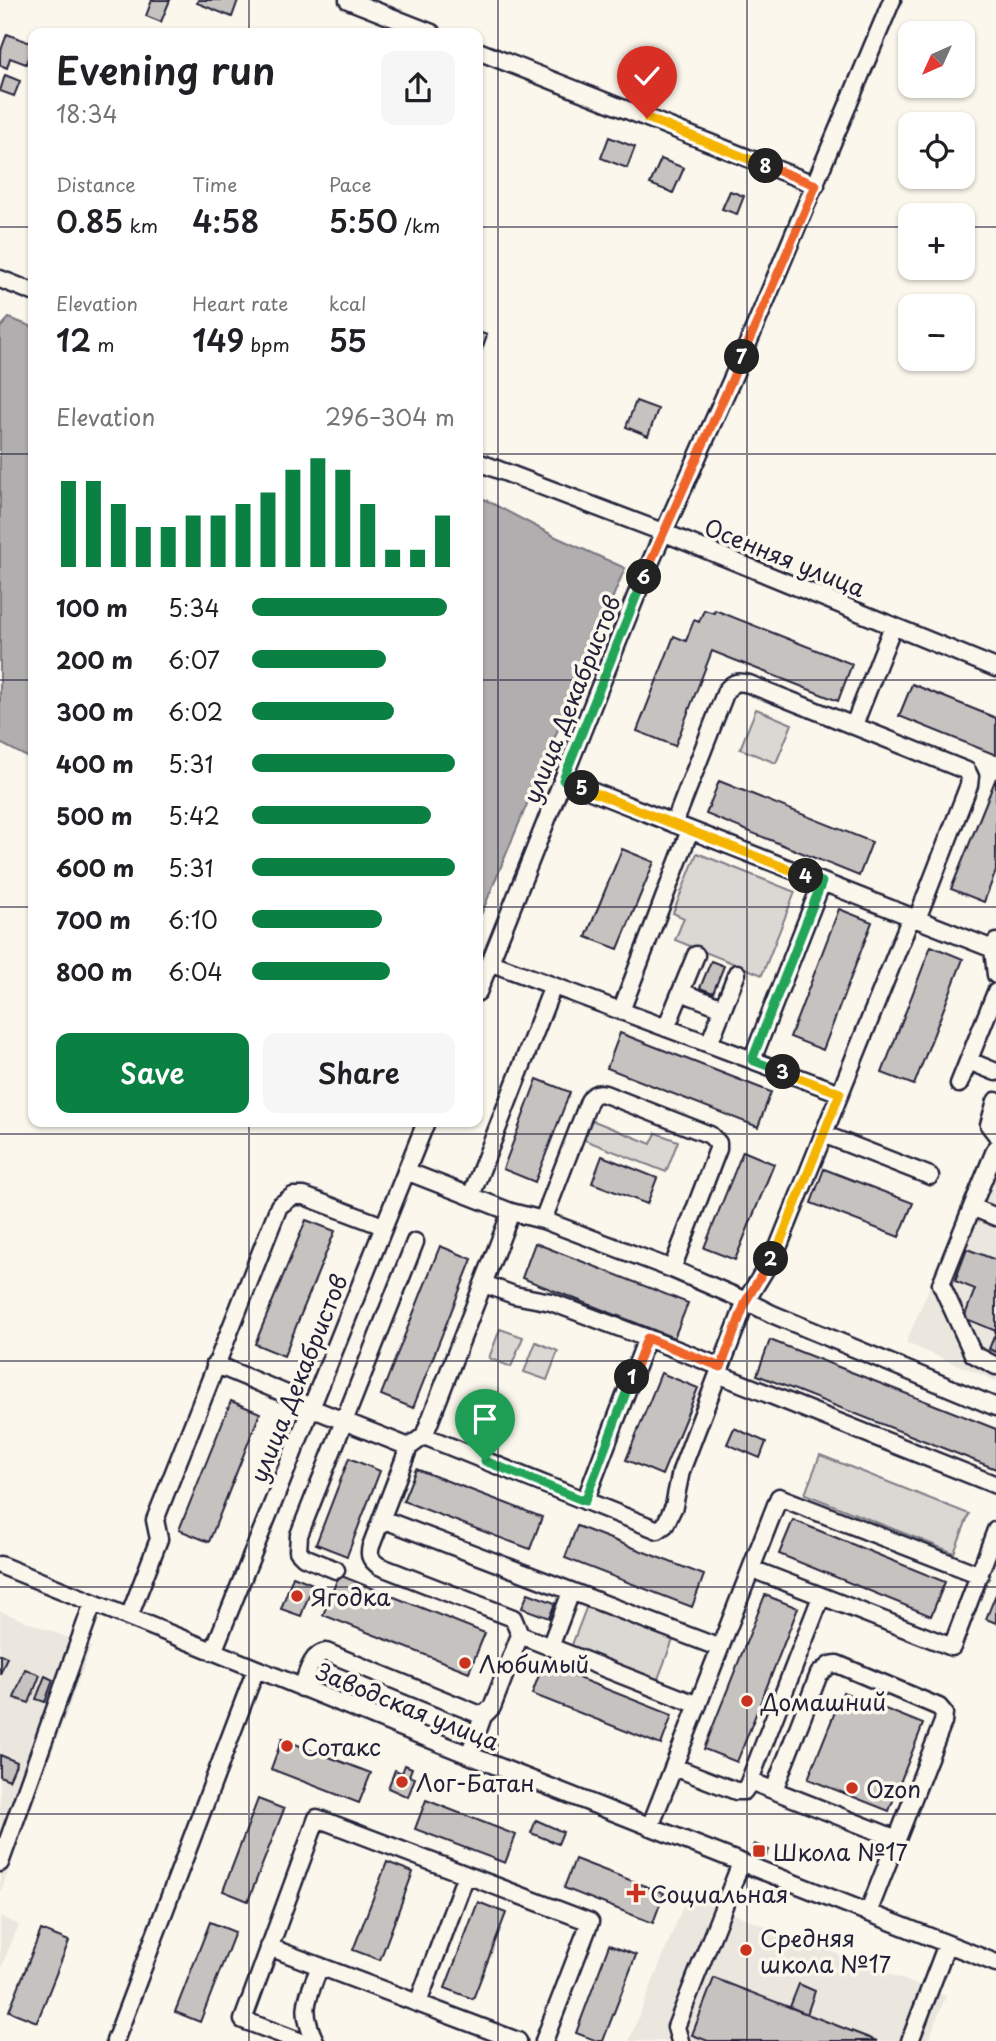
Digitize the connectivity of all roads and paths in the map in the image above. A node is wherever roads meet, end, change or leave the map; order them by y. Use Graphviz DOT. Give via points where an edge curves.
graph roads {
  1 [pos="348,0"];
  2 [pos="892,0"];
  3 [pos="419,28"];
  4 [pos="483,53"];
  5 [pos="816,185"];
  6 [pos="0,279"];
  7 [pos="28,290"];
  8 [pos="483,464"];
  9 [pos="665,533"];
  10 [pos="893,626"];
  11 [pos="996,668"];
  12 [pos="854,725"];
  13 [pos="563,780"];
  14 [pos="682,827"];
  15 [pos="822,882"];
  16 [pos="914,918"];
  17 [pos="995,946"];
  18 [pos="696,955"];
  19 [pos="489,962"];
  20 [pos="737,973"];
  21 [pos="996,975"];
  22 [pos="483,978"];
  23 [pos="553,986"];
  24 [pos="681,992"];
  25 [pos="996,992"];
  26 [pos="723,1009"];
  27 [pos="621,1012"];
  28 [pos="666,1028"];
  29 [pos="709,1044"];
  30 [pos="752,1060"];
  31 [pos="969,1061"];
  32 [pos="996,1072"];
  33 [pos="959,1084"];
  34 [pos="840,1093"];
  35 [pos="996,1101"];
  36 [pos="424,1127"];
  37 [pos="823,1134"];
  38 [pos="996,1134"];
  39 [pos="996,1148"];
  40 [pos="406,1171"];
  41 [pos="930,1177"];
  42 [pos="471,1196"];
  43 [pos="972,1207"];
  44 [pos="511,1212"];
  45 [pos="996,1217"];
  46 [pos="543,1220"];
  47 [pos="383,1226"];
  48 [pos="415,1242"];
  49 [pos="672,1269"];
  50 [pos="484,1284"];
  51 [pos="746,1301"];
  52 [pos="647,1338"];
  53 [pos="215,1364"];
  54 [pos="996,1366"];
  55 [pos="719,1370"];
  56 [pos="996,1407"];
  57 [pos="311,1408"];
  58 [pos="344,1422"];
  59 [pos="424,1436"];
  60 [pos="409,1447"];
  61 [pos="996,1485"];
  62 [pos="585,1501"];
  63 [pos="382,1519"];
  64 [pos="996,1530"];
  65 [pos="0,1565"];
  66 [pos="752,1569"];
  67 [pos="336,1570"];
  68 [pos="979,1575"];
  69 [pos="570,1592"];
  70 [pos="821,1597"];
  71 [pos="93,1603"];
  72 [pos="129,1617"];
  73 [pos="520,1635"];
  74 [pos="550,1647"];
  75 [pos="720,1648"];
  76 [pos="213,1651"];
  77 [pos="256,1669"];
  78 [pos="302,1688"];
  79 [pos="698,1705"];
  80 [pos="483,1716"];
  81 [pos="469,1755"];
  82 [pos="674,1767"];
  83 [pos="750,1781"];
  84 [pos="775,1790"];
  85 [pos="6,1827"];
  86 [pos="650,1827"];
  87 [pos="897,1839"];
  88 [pos="0,1863"];
  89 [pos="741,1863"];
  90 [pos="466,1875"];
  91 [pos="868,1913"];
  92 [pos="947,1944"];
  93 [pos="270,1947"];
  94 [pos="996,1963"];
  95 [pos="320,1966"];
  96 [pos="418,2003"];
  97 [pos="115,2041"];
  98 [pos="299,2041"];
  99 [pos="315,2041"];
  100 [pos="518,2041"];
  101 [pos="544,2041"];
  102 [pos="680,2041"];
  103 [pos="910,2041"];
  1 -- 3 [label="street"];
  2 -- 5 [label="street, улица Декабристов"];
  4 -- 5 [label="street"];
  5 -- 9 [label="street, улица Декабристов"];
  6 -- 7 [label="street"];
  8 -- 9 [label="street, Осенняя улица"];
  9 -- 10 [label="street, Осенняя улица"];
  9 -- 13 [label="street, улица Декабристов"];
  10 -- 11 [label="street, Осенняя улица"];
  10 -- 12 [label="street"];
  12 -- 14 [label="street" via="749,684 731,684"];
  12 -- 16 [label="street" via="960,767 970,777"];
  13 -- 14 [label="street"];
  13 -- 19 [label="street, улица Декабристов"];
  14 -- 15 [label="street"];
  14 -- 27 [label="street"];
  15 -- 16 [label="street"];
  15 -- 30 [label="street"];
  16 -- 17 [label="street"];
  16 -- 34 [label="street"];
  17 -- 21 [label="street"];
  18 -- 24 [label="street"];
  19 -- 22 [label="street, улица Декабристов"];
  19 -- 23 [label="street"];
  20 -- 26 [label="street"];
  23 -- 27 [label="street"];
  23 -- 42 [label="street"];
  24 -- 26 [label="street"];
  24 -- 28 [label="street"];
  25 -- 31 [label="street"];
  26 -- 29 [label="street"];
  27 -- 28 [label="street"];
  28 -- 29 [label="street"];
  29 -- 30 [label="street"];
  30 -- 34 [label="street"];
  31 -- 32 [label="street"];
  31 -- 33 [label="street"];
  34 -- 37 [label="street"];
  35 -- 38 [label="street" via="989,1120"];
  36 -- 40 [label="street, улица Декабристов"];
  37 -- 41 [label="street"];
  37 -- 51 [label="street" via="777,1250"];
  39 -- 43 [label="street"];
  40 -- 42 [label="street"];
  40 -- 47 [label="street, улица Декабристов"];
  42 -- 44 [label="street"];
  43 -- 45 [label="street"];
  43 -- 54 [label="street" via="941,1284 973,1354"];
  44 -- 46 [label="street"];
  44 -- 50 [label="street"];
  46 -- 49 [label="street"];
  46 -- 49 [label="street" via="589,1101 592,1095 605,1094 710,1135 718,1143"];
  47 -- 53 [label="street" via="304,1196 286,1200 279,1206"];
  47 -- 57 [label="street, улица Декабристов"];
  48 -- 58 [label="street"];
  49 -- 51 [label="street"];
  50 -- 52 [label="street" via="551,1302"];
  50 -- 59 [label="street"];
  51 -- 55 [label="street"];
  51 -- 56 [label="street"];
  52 -- 55 [label="street"];
  52 -- 62 [label="street"];
  53 -- 57 [label="street"];
  53 -- 72 [label="street" via="155,1520 159,1539"];
  55 -- 61 [label="street"];
  55 -- 62 [label="street" via="666,1525 658,1530"];
  57 -- 58 [label="street"];
  57 -- 76 [label="street, улица Декабристов"];
  58 -- 60 [label="street"];
  58 -- 67 [label="street" via="297,1545 304,1557"];
  59 -- 60 [label="street"];
  59 -- 62 [label="street"];
  60 -- 63 [label="street"];
  63 -- 69 [label="street"];
  63 -- 73 [label="street" via="369,1554 372,1561 513,1618"];
  64 -- 68 [label="street"];
  65 -- 71 [label="street, Заводская улица"];
  66 -- 68 [label="street" via="779,1497"];
  66 -- 70 [label="street"];
  66 -- 75 [label="street"];
  68 -- 70 [label="street" via="951,1647"];
  69 -- 74 [label="street"];
  69 -- 75 [label="street"];
  70 -- 83 [label="street"];
  71 -- 72 [label="street, Заводская улица"];
  71 -- 85 [label="street"];
  72 -- 76 [label="street, Заводская улица"];
  73 -- 74 [label="street"];
  73 -- 80 [label="street" via="492,1707"];
  74 -- 79 [label="street"];
  75 -- 79 [label="street"];
  76 -- 77 [label="street, Заводская улица"];
  77 -- 78 [label="street, Заводская улица"];
  77 -- 97 [label="street"];
  78 -- 80 [label="street" via="315,1657 326,1652"];
  78 -- 81 [label="street, Заводская улица"];
  79 -- 82 [label="street"];
  80 -- 81 [label="street"];
  81 -- 86 [label="street, Заводская улица"];
  82 -- 83 [label="street" via="736,1791 744,1791"];
  82 -- 86 [label="street"];
  83 -- 84 [label="street"];
  84 -- 87 [label="street"];
  84 -- 87 [label="street" via="819,1674 837,1664 933,1703 944,1713"];
  85 -- 88 [label="street"];
  86 -- 89 [label="street, Заводская улица"];
  87 -- 91 [label="street"];
  89 -- 91 [label="street, Заводская улица"];
  89 -- 102 [label="street" via="676,2027"];
  90 -- 93 [label="street" via="317,1818"];
  90 -- 96 [label="street"];
  90 -- 101 [label="street" via="590,1922"];
  91 -- 92 [label="street, Заводская улица"];
  92 -- 94 [label="street, Заводская улица"];
  92 -- 103 [label="street"];
  93 -- 95 [label="street"];
  93 -- 98 [label="street" via="243,2020"];
  95 -- 96 [label="street"];
  95 -- 99 [label="street" via="305,2007"];
  96 -- 100 [label="street"];
}
